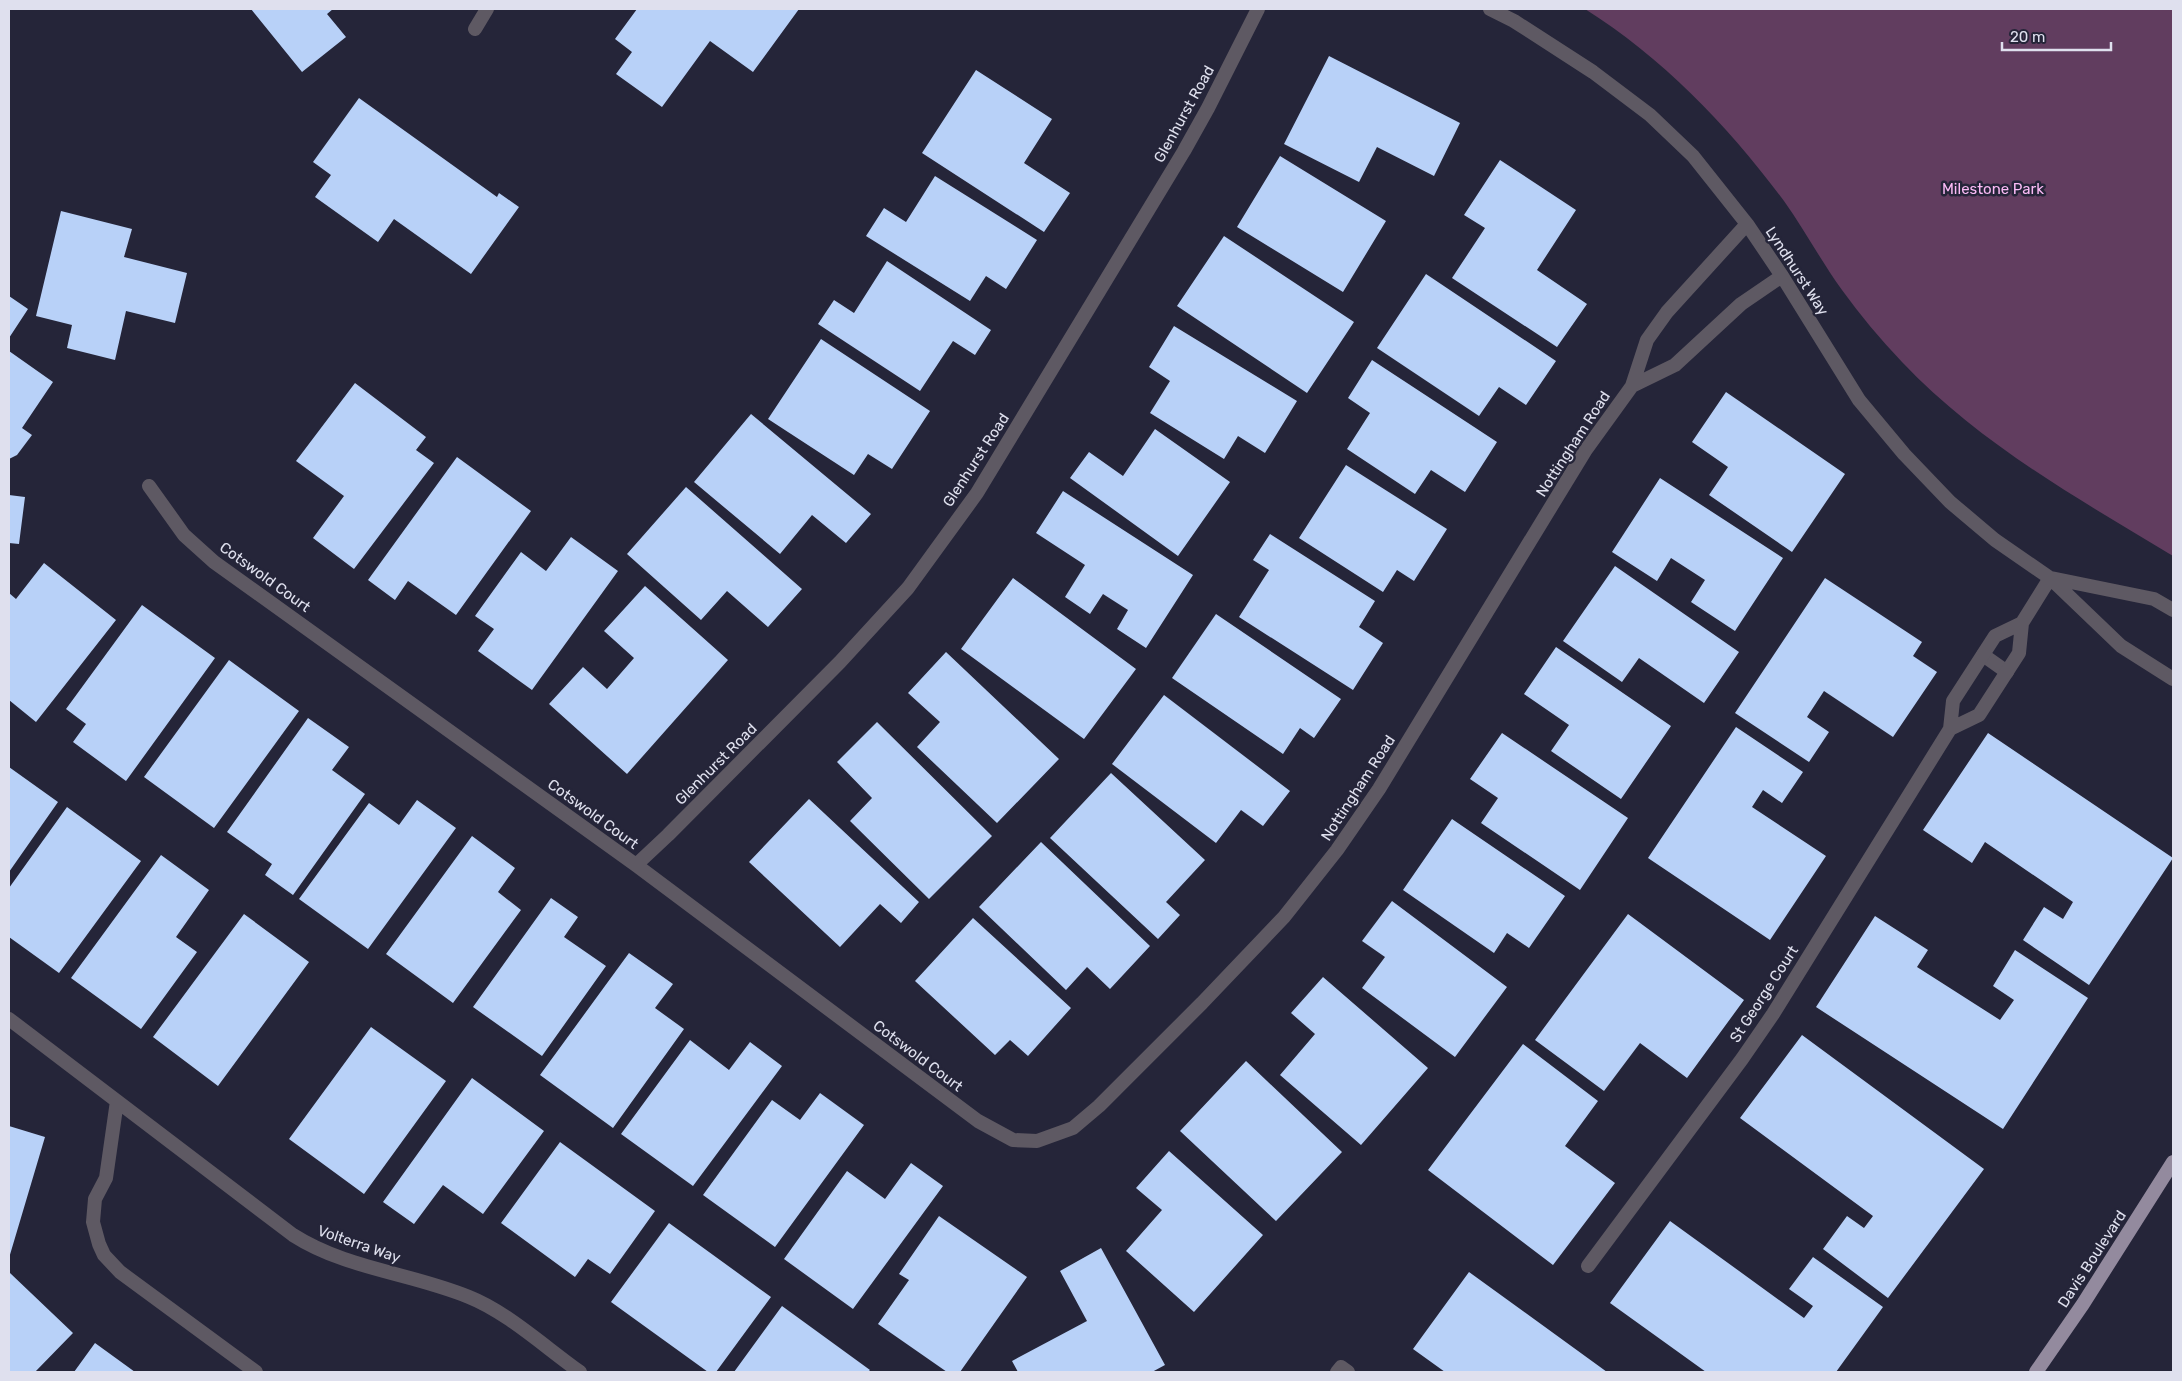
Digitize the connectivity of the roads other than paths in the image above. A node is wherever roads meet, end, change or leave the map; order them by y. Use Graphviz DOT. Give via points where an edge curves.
graph roads {
  1 [pos="488,9"];
  2 [pos="1258,9"];
  3 [pos="1490,9"];
  4 [pos="475,29"];
  5 [pos="1747,224"];
  6 [pos="1782,276"];
  7 [pos="1632,386"];
  8 [pos="149,486"];
  9 [pos="2050,578"];
  10 [pos="2173,610"];
  11 [pos="2022,623"];
  12 [pos="1983,655"];
  13 [pos="2007,672"];
  14 [pos="2173,679"];
  15 [pos="1950,729"];
  16 [pos="636,865"];
  17 [pos="9,1019"];
  18 [pos="117,1101"];
  19 [pos="1037,1141"];
  20 [pos="2173,1162"];
  21 [pos="1588,1266"];
  22 [pos="256,1372"];
  23 [pos="580,1372"];
  24 [pos="1337,1372"];
  25 [pos="1348,1372"];
  26 [pos="2036,1372"];
  1 -- 4 [label="street"];
  2 -- 16 [label="street, Glenhurst Road" via="1184,151 977,492 908,588 840,662"];
  3 -- 5 [label="street, Lyndhurst Way" via="1593,72 1650,115 1693,156"];
  5 -- 6 [label="street, Lyndhurst Way"];
  5 -- 7 [label="street, Nottingham Road" via="1673,306 1647,340"];
  6 -- 7 [label="street, Nottingham Road" via="1741,304 1675,365"];
  6 -- 9 [label="street, Lyndhurst Way" via="1859,400 1904,454 1974,523"];
  7 -- 19 [label="street, Nottingham Road" via="1585,451 1379,789 1326,865 1278,924 1099,1106 1073,1128"];
  8 -- 16 [label="street, Cotswold Court" via="184,535 214,562"];
  9 -- 10 [label="street, Lyndhurst Way" via="2154,599"];
  9 -- 11 [label="street"];
  9 -- 14 [label="street, Lyndhurst Way" via="2122,646"];
  11 -- 12 [label="street, St George Court" via="1995,636"];
  11 -- 13 [label="street" via="2019,653"];
  12 -- 13 [label="street"];
  12 -- 15 [label="street, St George Court" via="1953,701"];
  13 -- 15 [label="street" via="1979,715"];
  15 -- 21 [label="street, St George Court" via="1742,1059"];
  16 -- 19 [label="street, Cotswold Court" via="978,1122 1013,1140"];
  17 -- 18 [label="street, Volterra Way"];
  18 -- 22 [label="street" via="106,1178 94,1210 93,1222 99,1244 120,1272"];
  18 -- 23 [label="street, Volterra Way" via="309,1245 345,1260 469,1297 495,1311"];
  20 -- 26 [label="main road, Davis Boulevard"];
  24 -- 25 [label="street" via="1341,1367"];
}
